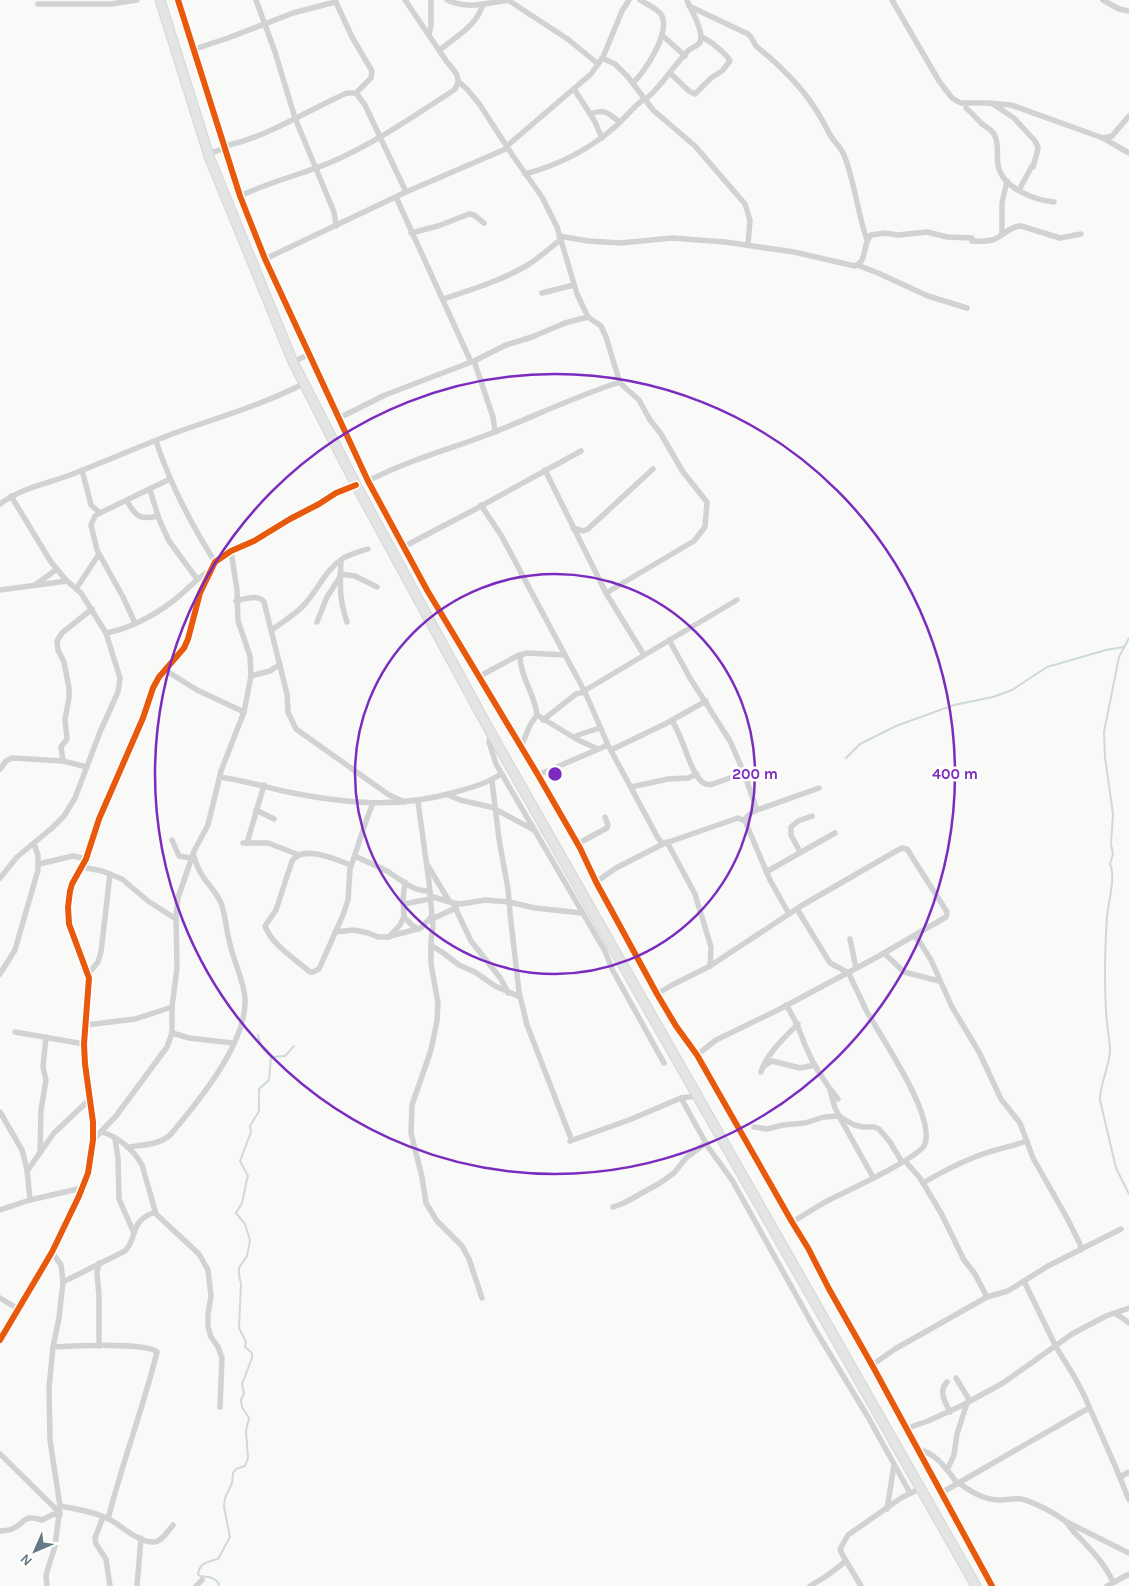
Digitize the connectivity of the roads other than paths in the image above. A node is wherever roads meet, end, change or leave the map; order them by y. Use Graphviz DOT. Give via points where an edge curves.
graph roads {
  1 [pos="137,0"];
  2 [pos="160,0"];
  3 [pos="178,0"];
  4 [pos="256,0"];
  5 [pos="405,0"];
  6 [pos="431,0"];
  7 [pos="447,0"];
  8 [pos="508,0"];
  9 [pos="629,0"];
  10 [pos="640,0"];
  11 [pos="892,0"];
  12 [pos="1103,0"];
  13 [pos="336,1"];
  14 [pos="688,3"];
  15 [pos="38,4"];
  16 [pos="483,4"];
  17 [pos="1129,11"];
  18 [pos="264,25"];
  19 [pos="429,35"];
  20 [pos="662,36"];
  21 [pos="701,37"];
  22 [pos="195,49"];
  23 [pos="440,50"];
  24 [pos="685,56"];
  25 [pos="600,61"];
  26 [pos="670,72"];
  27 [pos="459,82"];
  28 [pos="633,84"];
  29 [pos="574,89"];
  30 [pos="356,93"];
  31 [pos="645,100"];
  32 [pos="992,103"];
  33 [pos="966,108"];
  34 [pos="590,114"];
  35 [pos="1129,116"];
  36 [pos="295,118"];
  37 [pos="620,122"];
  38 [pos="379,138"];
  39 [pos="602,138"];
  40 [pos="1103,138"];
  41 [pos="224,147"];
  42 [pos="507,147"];
  43 [pos="1129,153"];
  44 [pos="208,154"];
  45 [pos="315,168"];
  46 [pos="525,174"];
  47 [pos="1007,181"];
  48 [pos="1018,190"];
  49 [pos="406,192"];
  50 [pos="240,196"];
  51 [pos="396,198"];
  52 [pos="1054,202"];
  53 [pos="484,223"];
  54 [pos="336,226"];
  55 [pos="411,233"];
  56 [pos="1081,234"];
  57 [pos="1002,235"];
  58 [pos="560,238"];
  59 [pos="867,240"];
  60 [pos="748,246"];
  61 [pos="265,259"];
  62 [pos="857,265"];
  63 [pos="574,285"];
  64 [pos="542,294"];
  65 [pos="442,299"];
  66 [pos="967,308"];
  67 [pos="588,317"];
  68 [pos="310,354"];
  69 [pos="294,362"];
  70 [pos="472,362"];
  71 [pos="620,382"];
  72 [pos="303,384"];
  73 [pos="339,418"];
  74 [pos="495,432"];
  75 [pos="156,441"];
  76 [pos="581,451"];
  77 [pos="653,469"];
  78 [pos="82,470"];
  79 [pos="545,470"];
  80 [pos="170,479"];
  81 [pos="368,480"];
  82 [pos="356,485"];
  83 [pos="150,490"];
  84 [pos="0,495"];
  85 [pos="11,496"];
  86 [pos="127,501"];
  87 [pos="2,502"];
  88 [pos="481,505"];
  89 [pos="100,513"];
  90 [pos="158,516"];
  91 [pos="573,528"];
  92 [pos="405,546"];
  93 [pos="368,548"];
  94 [pos="231,551"];
  95 [pos="98,554"];
  96 [pos="341,560"];
  97 [pos="215,562"];
  98 [pos="414,564"];
  99 [pos="57,569"];
  100 [pos="212,569"];
  101 [pos="402,571"];
  102 [pos="340,576"];
  103 [pos="198,579"];
  104 [pos="67,581"];
  105 [pos="33,586"];
  106 [pos="376,587"];
  107 [pos="76,589"];
  108 [pos="0,590"];
  109 [pos="427,590"];
  110 [pos="606,593"];
  111 [pos="415,596"];
  112 [pos="737,600"];
  113 [pos="236,601"];
  114 [pos="92,609"];
  115 [pos="317,622"];
  116 [pos="348,622"];
  117 [pos="135,623"];
  118 [pos="272,630"];
  119 [pos="106,632"];
  120 [pos="669,640"];
  121 [pos="520,655"];
  122 [pos="565,655"];
  123 [pos="644,655"];
  124 [pos="280,664"];
  125 [pos="165,670"];
  126 [pos="251,676"];
  127 [pos="480,676"];
  128 [pos="584,692"];
  129 [pos="706,701"];
  130 [pos="244,712"];
  131 [pos="537,715"];
  132 [pos="543,720"];
  133 [pos="672,721"];
  134 [pos="600,728"];
  135 [pos="491,733"];
  136 [pos="574,738"];
  137 [pos="522,747"];
  138 [pos="610,748"];
  139 [pos="598,749"];
  140 [pos="63,761"];
  141 [pos="87,767"];
  142 [pos="0,769"];
  143 [pos="744,773"];
  144 [pos="502,774"];
  145 [pos="697,774"];
  146 [pos="538,775"];
  147 [pos="220,777"];
  148 [pos="492,781"];
  149 [pos="264,786"];
  150 [pos="631,787"];
  151 [pos="819,788"];
  152 [pos="448,794"];
  153 [pos="405,802"];
  154 [pos="418,802"];
  155 [pos="373,803"];
  156 [pos="495,808"];
  157 [pos="256,810"];
  158 [pos="757,810"];
  159 [pos="812,816"];
  160 [pos="605,817"];
  161 [pos="274,819"];
  162 [pos="744,820"];
  163 [pos="536,831"];
  164 [pos="835,834"];
  165 [pos="172,840"];
  166 [pos="665,843"];
  167 [pos="34,844"];
  168 [pos="577,844"];
  169 [pos="800,852"];
  170 [pos="299,855"];
  171 [pos="192,856"];
  172 [pos="355,856"];
  173 [pos="86,859"];
  174 [pos="39,864"];
  175 [pos="427,864"];
  176 [pos="351,865"];
  177 [pos="82,867"];
  178 [pos="766,872"];
  179 [pos="110,874"];
  180 [pos="1,876"];
  181 [pos="405,882"];
  182 [pos="596,882"];
  183 [pos="430,895"];
  184 [pos="509,902"];
  185 [pos="404,904"];
  186 [pos="453,905"];
  187 [pos="797,909"];
  188 [pos="582,913"];
  189 [pos="789,914"];
  190 [pos="404,917"];
  191 [pos="432,918"];
  192 [pos="176,919"];
  193 [pos="418,929"];
  194 [pos="335,932"];
  195 [pos="914,936"];
  196 [pos="389,937"];
  197 [pos="850,939"];
  198 [pos="432,946"];
  199 [pos="884,953"];
  200 [pos="710,966"];
  201 [pos="856,968"];
  202 [pos="848,972"];
  203 [pos="0,974"];
  204 [pos="88,974"];
  205 [pos="939,980"];
  206 [pos="508,993"];
  207 [pos="657,994"];
  208 [pos="520,998"];
  209 [pos="786,1005"];
  210 [pos="172,1007"];
  211 [pos="798,1024"];
  212 [pos="86,1025"];
  213 [pos="15,1032"];
  214 [pos="172,1033"];
  215 [pos="46,1037"];
  216 [pos="234,1043"];
  217 [pos="84,1044"];
  218 [pos="697,1055"];
  219 [pos="664,1063"];
  220 [pos="815,1065"];
  221 [pos="830,1088"];
  222 [pos="696,1096"];
  223 [pos="682,1098"];
  224 [pos="838,1099"];
  225 [pos="90,1100"];
  226 [pos="0,1112"];
  227 [pos="839,1116"];
  228 [pos="754,1127"];
  229 [pos="102,1132"];
  230 [pos="115,1138"];
  231 [pos="93,1140"];
  232 [pos="1028,1141"];
  233 [pos="706,1143"];
  234 [pos="128,1147"];
  235 [pos="40,1153"];
  236 [pos="904,1161"];
  237 [pos="27,1171"];
  238 [pos="873,1177"];
  239 [pos="923,1183"];
  240 [pos="82,1188"];
  241 [pos="30,1200"];
  242 [pos="613,1207"];
  243 [pos="0,1210"];
  244 [pos="155,1212"];
  245 [pos="792,1222"];
  246 [pos="1121,1229"];
  247 [pos="134,1231"];
  248 [pos="1081,1250"];
  249 [pos="52,1252"];
  250 [pos="99,1263"];
  251 [pos="1024,1281"];
  252 [pos="63,1282"];
  253 [pos="987,1297"];
  254 [pos="0,1298"];
  255 [pos="482,1298"];
  256 [pos="1129,1308"];
  257 [pos="18,1309"];
  258 [pos="1115,1313"];
  259 [pos="1129,1323"];
  260 [pos="0,1340"];
  261 [pos="99,1346"];
  262 [pos="53,1347"];
  263 [pos="1056,1347"];
  264 [pos="872,1365"];
  265 [pos="956,1378"];
  266 [pos="947,1382"];
  267 [pos="969,1402"];
  268 [pos="220,1407"];
  269 [pos="1088,1408"];
  270 [pos="950,1412"];
  271 [pos="906,1429"];
  272 [pos="917,1449"];
  273 [pos="0,1454"];
  274 [pos="894,1465"];
  275 [pos="946,1470"];
  276 [pos="1129,1472"];
  277 [pos="1120,1477"];
  278 [pos="958,1484"];
  279 [pos="921,1488"];
  280 [pos="910,1493"];
  281 [pos="942,1494"];
  282 [pos="1129,1500"];
  283 [pos="60,1506"];
  284 [pos="887,1509"];
  285 [pos="60,1514"];
  286 [pos="105,1518"];
  287 [pos="1065,1521"];
  288 [pos="173,1525"];
  289 [pos="0,1530"];
  290 [pos="141,1538"];
  291 [pos="1129,1553"];
  292 [pos="846,1561"];
  293 [pos="1129,1574"];
  294 [pos="202,1580"];
  295 [pos="1114,1583"];
  296 [pos="47,1586"];
  297 [pos="110,1586"];
  298 [pos="138,1586"];
  299 [pos="196,1586"];
  300 [pos="810,1586"];
  301 [pos="861,1586"];
  302 [pos="976,1586"];
  303 [pos="992,1586"];
  304 [pos="1107,1586"];
  1 -- 15 [label="street" via="111,4"];
  2 -- 44 [label="highway"];
  3 -- 22 [label="street"];
  4 -- 18 [label="street"];
  5 -- 19 [label="street"];
  6 -- 19 [label="street"];
  7 -- 16 [label="street" via="462,6"];
  8 -- 16 [label="street"];
  8 -- 25 [label="street"];
  9 -- 25 [label="street"];
  10 -- 20 [label="street" via="662,16"];
  11 -- 32 [label="street" via="952,98 961,103"];
  12 -- 17 [label="street"];
  13 -- 18 [label="street"];
  13 -- 30 [label="street" via="372,71 371,78"];
  14 -- 21 [label="street"];
  14 -- 59 [label="street" via="748,34 756,46 808,96 844,154"];
  16 -- 23 [label="street" via="471,25"];
  18 -- 22 [label="street"];
  18 -- 36 [label="street"];
  19 -- 23 [label="street"];
  20 -- 24 [label="street"];
  20 -- 28 [label="street"];
  21 -- 24 [label="street" via="697,47"];
  21 -- 26 [label="street" via="728,57 728,65 695,94"];
  22 -- 41 [label="street"];
  23 -- 27 [label="street"];
  24 -- 26 [label="street"];
  25 -- 28 [label="street" via="614,64"];
  25 -- 29 [label="street"];
  26 -- 31 [label="street"];
  27 -- 38 [label="street" via="454,90"];
  27 -- 42 [label="street" via="480,105"];
  28 -- 31 [label="street"];
  29 -- 34 [label="street"];
  29 -- 42 [label="street"];
  30 -- 36 [label="street" via="347,93"];
  30 -- 38 [label="street"];
  31 -- 37 [label="street"];
  31 -- 60 [label="street" via="695,146 745,204 750,220"];
  32 -- 40 [label="street" via="1011,105"];
  32 -- 48 [label="street" via="1014,118 1038,147 1033,167"];
  33 -- 47 [label="street" via="996,137 998,165"];
  34 -- 37 [label="street" via="605,112"];
  34 -- 39 [label="street"];
  35 -- 40 [label="street" via="1112,136"];
  36 -- 41 [label="street"];
  36 -- 45 [label="street"];
  37 -- 39 [label="street"];
  38 -- 45 [label="street"];
  38 -- 49 [label="street"];
  39 -- 46 [label="street" via="572,157"];
  40 -- 43 [label="street"];
  41 -- 44 [label="street"];
  41 -- 50 [label="street"];
  42 -- 46 [label="street"];
  42 -- 49 [label="street"];
  44 -- 69 [label="highway"];
  45 -- 50 [label="street" via="262,185"];
  45 -- 54 [label="street" via="334,212"];
  46 -- 58 [label="street" via="542,198"];
  47 -- 48 [label="street"];
  47 -- 57 [label="street" via="1002,202"];
  48 -- 52 [label="street"];
  49 -- 51 [label="street"];
  50 -- 61 [label="street"];
  51 -- 54 [label="street"];
  51 -- 55 [label="street"];
  53 -- 55 [label="street" via="469,214"];
  54 -- 61 [label="street"];
  55 -- 65 [label="street"];
  56 -- 57 [label="street" via="1060,238 1015,226"];
  57 -- 59 [label="street" via="984,242 927,232 885,233 871,235"];
  58 -- 60 [label="street" via="621,243 672,238"];
  58 -- 63 [label="street"];
  58 -- 65 [label="street" via="528,265 509,275"];
  59 -- 62 [label="street" via="862,261"];
  60 -- 62 [label="street"];
  61 -- 68 [label="street"];
  62 -- 66 [label="street" via="928,296"];
  63 -- 64 [label="street"];
  63 -- 67 [label="street"];
  65 -- 70 [label="street"];
  67 -- 70 [label="street" via="506,345"];
  67 -- 71 [label="street" via="601,326"];
  68 -- 69 [label="street"];
  68 -- 73 [label="street"];
  69 -- 72 [label="highway"];
  70 -- 73 [label="street" via="385,395"];
  70 -- 74 [label="street" via="493,417"];
  71 -- 74 [label="street" via="598,388"];
  71 -- 110 [label="street" via="642,404 683,472 707,502 707,509 705,527 694,540"];
  72 -- 75 [label="street"];
  72 -- 82 [label="highway"];
  73 -- 81 [label="street"];
  74 -- 81 [label="street"];
  75 -- 78 [label="street"];
  75 -- 80 [label="street"];
  76 -- 79 [label="street"];
  77 -- 91 [label="street" via="588,529"];
  78 -- 85 [label="street"];
  78 -- 89 [label="street" via="91,504"];
  79 -- 88 [label="street"];
  79 -- 91 [label="street"];
  80 -- 83 [label="street"];
  80 -- 97 [label="street"];
  81 -- 92 [label="street"];
  82 -- 94 [label="street"];
  82 -- 101 [label="highway"];
  83 -- 86 [label="street"];
  83 -- 90 [label="street"];
  84 -- 87 [label="street"];
  85 -- 87 [label="street"];
  85 -- 99 [label="street"];
  86 -- 89 [label="street"];
  86 -- 90 [label="street" via="137,516"];
  88 -- 92 [label="street"];
  88 -- 122 [label="street" via="501,535"];
  89 -- 95 [label="street" via="91,525"];
  90 -- 103 [label="street" via="169,541"];
  91 -- 110 [label="street"];
  92 -- 98 [label="street"];
  93 -- 96 [label="street"];
  94 -- 97 [label="street"];
  94 -- 113 [label="street"];
  95 -- 107 [label="street"];
  95 -- 117 [label="street"];
  96 -- 102 [label="street"];
  96 -- 118 [label="street" via="302,607"];
  97 -- 100 [label="street"];
  98 -- 101 [label="street"];
  98 -- 109 [label="street"];
  99 -- 104 [label="street"];
  99 -- 105 [label="street"];
  100 -- 103 [label="street"];
  100 -- 125 [label="street" via="200,593 188,639"];
  101 -- 111 [label="highway"];
  102 -- 106 [label="street" via="355,576"];
  102 -- 115 [label="street" via="327,596"];
  102 -- 116 [label="street" via="341,604"];
  103 -- 117 [label="street" via="171,602"];
  104 -- 105 [label="street"];
  104 -- 107 [label="street"];
  105 -- 108 [label="street"];
  107 -- 114 [label="street"];
  109 -- 111 [label="street"];
  109 -- 127 [label="street"];
  110 -- 123 [label="street"];
  111 -- 135 [label="highway"];
  112 -- 120 [label="street"];
  113 -- 118 [label="street" via="262,599"];
  113 -- 126 [label="street" via="238,621 252,661"];
  114 -- 119 [label="street"];
  114 -- 140 [label="street" via="62,632 57,641 70,694 65,719 67,739 61,747"];
  117 -- 119 [label="street"];
  118 -- 124 [label="street"];
  119 -- 141 [label="street" via="120,684"];
  120 -- 123 [label="street"];
  120 -- 129 [label="street"];
  121 -- 122 [label="street"];
  121 -- 127 [label="street"];
  121 -- 131 [label="street" via="522,674 534,698"];
  122 -- 128 [label="street"];
  123 -- 128 [label="street"];
  124 -- 126 [label="street" via="270,671"];
  124 -- 153 [label="street" via="288,712 296,729 388,795"];
  125 -- 130 [label="street" via="197,690"];
  125 -- 173 [label="street" via="153,688"];
  126 -- 130 [label="street"];
  127 -- 137 [label="street"];
  128 -- 132 [label="street" via="576,694"];
  128 -- 134 [label="street"];
  129 -- 133 [label="street"];
  129 -- 143 [label="street" via="730,741"];
  130 -- 147 [label="street"];
  131 -- 132 [label="street"];
  131 -- 137 [label="street"];
  132 -- 136 [label="street"];
  133 -- 138 [label="street"];
  133 -- 145 [label="street"];
  134 -- 136 [label="street"];
  134 -- 138 [label="street"];
  135 -- 144 [label="street" via="491,751"];
  135 -- 222 [label="highway"];
  136 -- 139 [label="street"];
  137 -- 146 [label="street"];
  138 -- 139 [label="street"];
  138 -- 150 [label="street"];
  139 -- 146 [label="street"];
  140 -- 141 [label="street"];
  140 -- 142 [label="street" via="12,758"];
  141 -- 167 [label="street" via="69,808"];
  143 -- 145 [label="street" via="708,785"];
  143 -- 158 [label="street"];
  144 -- 148 [label="street"];
  144 -- 163 [label="street"];
  145 -- 150 [label="street"];
  146 -- 168 [label="street"];
  147 -- 149 [label="street"];
  147 -- 171 [label="street" via="208,825"];
  148 -- 152 [label="street"];
  148 -- 156 [label="street"];
  149 -- 155 [label="street" via="337,801"];
  149 -- 157 [label="street"];
  150 -- 166 [label="street" via="658,838"];
  151 -- 158 [label="street"];
  152 -- 154 [label="street"];
  152 -- 156 [label="street"];
  153 -- 154 [label="street"];
  153 -- 155 [label="street"];
  154 -- 175 [label="street"];
  155 -- 172 [label="street"];
  156 -- 163 [label="street"];
  156 -- 184 [label="street"];
  157 -- 161 [label="street"];
  157 -- 170 [label="street" via="245,843 268,843"];
  158 -- 162 [label="street"];
  159 -- 169 [label="street" via="798,821 791,828"];
  160 -- 168 [label="street" via="606,828"];
  162 -- 166 [label="street" via="738,818"];
  162 -- 178 [label="street"];
  163 -- 188 [label="street"];
  164 -- 169 [label="street"];
  165 -- 171 [label="street" via="179,856"];
  166 -- 182 [label="street"];
  166 -- 200 [label="street" via="684,870 695,894 711,947"];
  167 -- 174 [label="street"];
  167 -- 180 [label="street" via="17,857"];
  168 -- 182 [label="street"];
  169 -- 178 [label="street"];
  170 -- 176 [label="street" via="318,855"];
  170 -- 194 [label="street" via="292,861 276,910 265,926 268,933 297,961 314,972 319,969"];
  171 -- 192 [label="street" via="178,898"];
  171 -- 216 [label="street" via="221,902 243,987 243,1015"];
  172 -- 176 [label="street"];
  172 -- 181 [label="street"];
  173 -- 174 [label="street" via="73,856"];
  173 -- 177 [label="street"];
  174 -- 203 [label="street" via="15,950"];
  175 -- 183 [label="street"];
  175 -- 186 [label="street"];
  176 -- 194 [label="street" via="348,900"];
  177 -- 179 [label="street"];
  177 -- 204 [label="street" via="72,884 68,907 69,924"];
  178 -- 189 [label="street"];
  179 -- 192 [label="street" via="125,881"];
  179 -- 204 [label="street" via="101,952 98,962"];
  181 -- 183 [label="street"];
  181 -- 185 [label="street"];
  182 -- 207 [label="street"];
  183 -- 185 [label="street"];
  183 -- 186 [label="street"];
  183 -- 191 [label="street"];
  184 -- 186 [label="street" via="485,900"];
  184 -- 188 [label="street"];
  184 -- 208 [label="street"];
  185 -- 190 [label="street"];
  186 -- 191 [label="street"];
  186 -- 206 [label="street" via="471,941"];
  187 -- 189 [label="street"];
  187 -- 195 [label="street" via="906,848 947,912 946,917"];
  187 -- 202 [label="street" via="830,963"];
  188 -- 219 [label="street"];
  189 -- 200 [label="street"];
  190 -- 193 [label="street"];
  190 -- 196 [label="street"];
  191 -- 193 [label="street"];
  191 -- 198 [label="street"];
  192 -- 210 [label="street" via="177,968"];
  193 -- 196 [label="street"];
  194 -- 196 [label="street" via="354,930"];
  195 -- 199 [label="street"];
  195 -- 205 [label="street"];
  197 -- 201 [label="street"];
  198 -- 206 [label="street"];
  198 -- 255 [label="street" via="437,1021 431,1050 412,1105 411,1133 426,1203 437,1221 462,1246"];
  199 -- 201 [label="street"];
  199 -- 205 [label="street" via="904,972"];
  200 -- 207 [label="street"];
  201 -- 202 [label="street"];
  202 -- 209 [label="street"];
  202 -- 236 [label="street" via="910,1085 922,1116 925,1143 921,1150"];
  204 -- 212 [label="street"];
  205 -- 232 [label="street" via="1001,1099 1020,1123"];
  206 -- 208 [label="street"];
  207 -- 218 [label="street"];
  208 -- 223 [label="street" via="570,1139"];
  209 -- 211 [label="street"];
  209 -- 218 [label="street" via="716,1040"];
  210 -- 212 [label="street" via="135,1019"];
  210 -- 214 [label="street"];
  211 -- 220 [label="street"];
  211 -- 220 [label="street" via="769,1055 762,1069 772,1062 800,1068"];
  212 -- 217 [label="street"];
  213 -- 215 [label="street"];
  214 -- 216 [label="street"];
  214 -- 229 [label="street" via="167,1047"];
  215 -- 217 [label="street"];
  215 -- 235 [label="street"];
  216 -- 234 [label="street" via="221,1069 166,1139"];
  217 -- 225 [label="street"];
  218 -- 245 [label="street"];
  220 -- 221 [label="street"];
  221 -- 224 [label="street"];
  221 -- 227 [label="street"];
  222 -- 223 [label="street"];
  222 -- 279 [label="highway"];
  223 -- 233 [label="street"];
  225 -- 231 [label="street"];
  225 -- 235 [label="street" via="54,1134"];
  226 -- 237 [label="street" via="22,1150"];
  227 -- 228 [label="street" via="767,1130"];
  227 -- 236 [label="street" via="858,1126 879,1130"];
  227 -- 238 [label="street"];
  229 -- 230 [label="street"];
  229 -- 231 [label="street"];
  230 -- 234 [label="street"];
  230 -- 247 [label="street" via="119,1199"];
  231 -- 240 [label="street"];
  232 -- 239 [label="street" via="953,1166"];
  232 -- 248 [label="street" via="1033,1158 1071,1224"];
  233 -- 242 [label="street" via="660,1183"];
  233 -- 274 [label="street" via="732,1180"];
  234 -- 244 [label="street" via="142,1165"];
  235 -- 237 [label="street"];
  236 -- 238 [label="street"];
  236 -- 239 [label="street"];
  237 -- 241 [label="street"];
  238 -- 245 [label="street"];
  239 -- 253 [label="street"];
  240 -- 241 [label="street"];
  240 -- 249 [label="street"];
  241 -- 243 [label="street"];
  244 -- 247 [label="street" via="144,1217"];
  244 -- 268 [label="street" via="199,1254 208,1270 208,1327 222,1358"];
  245 -- 264 [label="street"];
  246 -- 248 [label="street"];
  247 -- 250 [label="street" via="124,1251"];
  248 -- 251 [label="street"];
  249 -- 252 [label="street" via="61,1266"];
  249 -- 257 [label="street"];
  250 -- 252 [label="street"];
  250 -- 261 [label="street"];
  251 -- 253 [label="street" via="1008,1291"];
  251 -- 263 [label="street"];
  252 -- 262 [label="street"];
  253 -- 264 [label="street"];
  254 -- 257 [label="street"];
  256 -- 258 [label="street"];
  257 -- 260 [label="street"];
  258 -- 259 [label="street"];
  258 -- 263 [label="street" via="1079,1330"];
  261 -- 262 [label="street"];
  261 -- 286 [label="street" via="147,1347 157,1352 142,1411"];
  262 -- 283 [label="street" via="49,1388 50,1440"];
  263 -- 267 [label="street"];
  263 -- 269 [label="street"];
  264 -- 271 [label="street"];
  265 -- 267 [label="street"];
  266 -- 270 [label="street" via="942,1392"];
  267 -- 270 [label="street"];
  267 -- 275 [label="street" via="957,1434 954,1455"];
  269 -- 277 [label="street"];
  269 -- 278 [label="street"];
  270 -- 271 [label="street"];
  271 -- 272 [label="street"];
  272 -- 275 [label="street" via="930,1453"];
  272 -- 281 [label="street"];
  273 -- 285 [label="street"];
  274 -- 280 [label="street"];
  274 -- 284 [label="street"];
  275 -- 278 [label="street"];
  276 -- 277 [label="street"];
  277 -- 282 [label="street"];
  278 -- 281 [label="street"];
  278 -- 287 [label="street" via="982,1497 1023,1500"];
  279 -- 280 [label="street"];
  279 -- 302 [label="highway"];
  280 -- 284 [label="street"];
  281 -- 303 [label="street"];
  283 -- 285 [label="street"];
  283 -- 286 [label="street"];
  284 -- 292 [label="street" via="843,1541 840,1549"];
  285 -- 289 [label="street" via="42,1520 27,1518 12,1530"];
  285 -- 296 [label="street" via="46,1575"];
  286 -- 290 [label="street"];
  286 -- 297 [label="street" via="95,1538 106,1560"];
  287 -- 291 [label="street"];
  287 -- 295 [label="street" via="1101,1562"];
  288 -- 290 [label="street" via="158,1542"];
  290 -- 298 [label="street"];
  292 -- 300 [label="street"];
  292 -- 301 [label="street"];
  293 -- 295 [label="street"];
  294 -- 299 [label="street"];
  295 -- 304 [label="street"];
}
